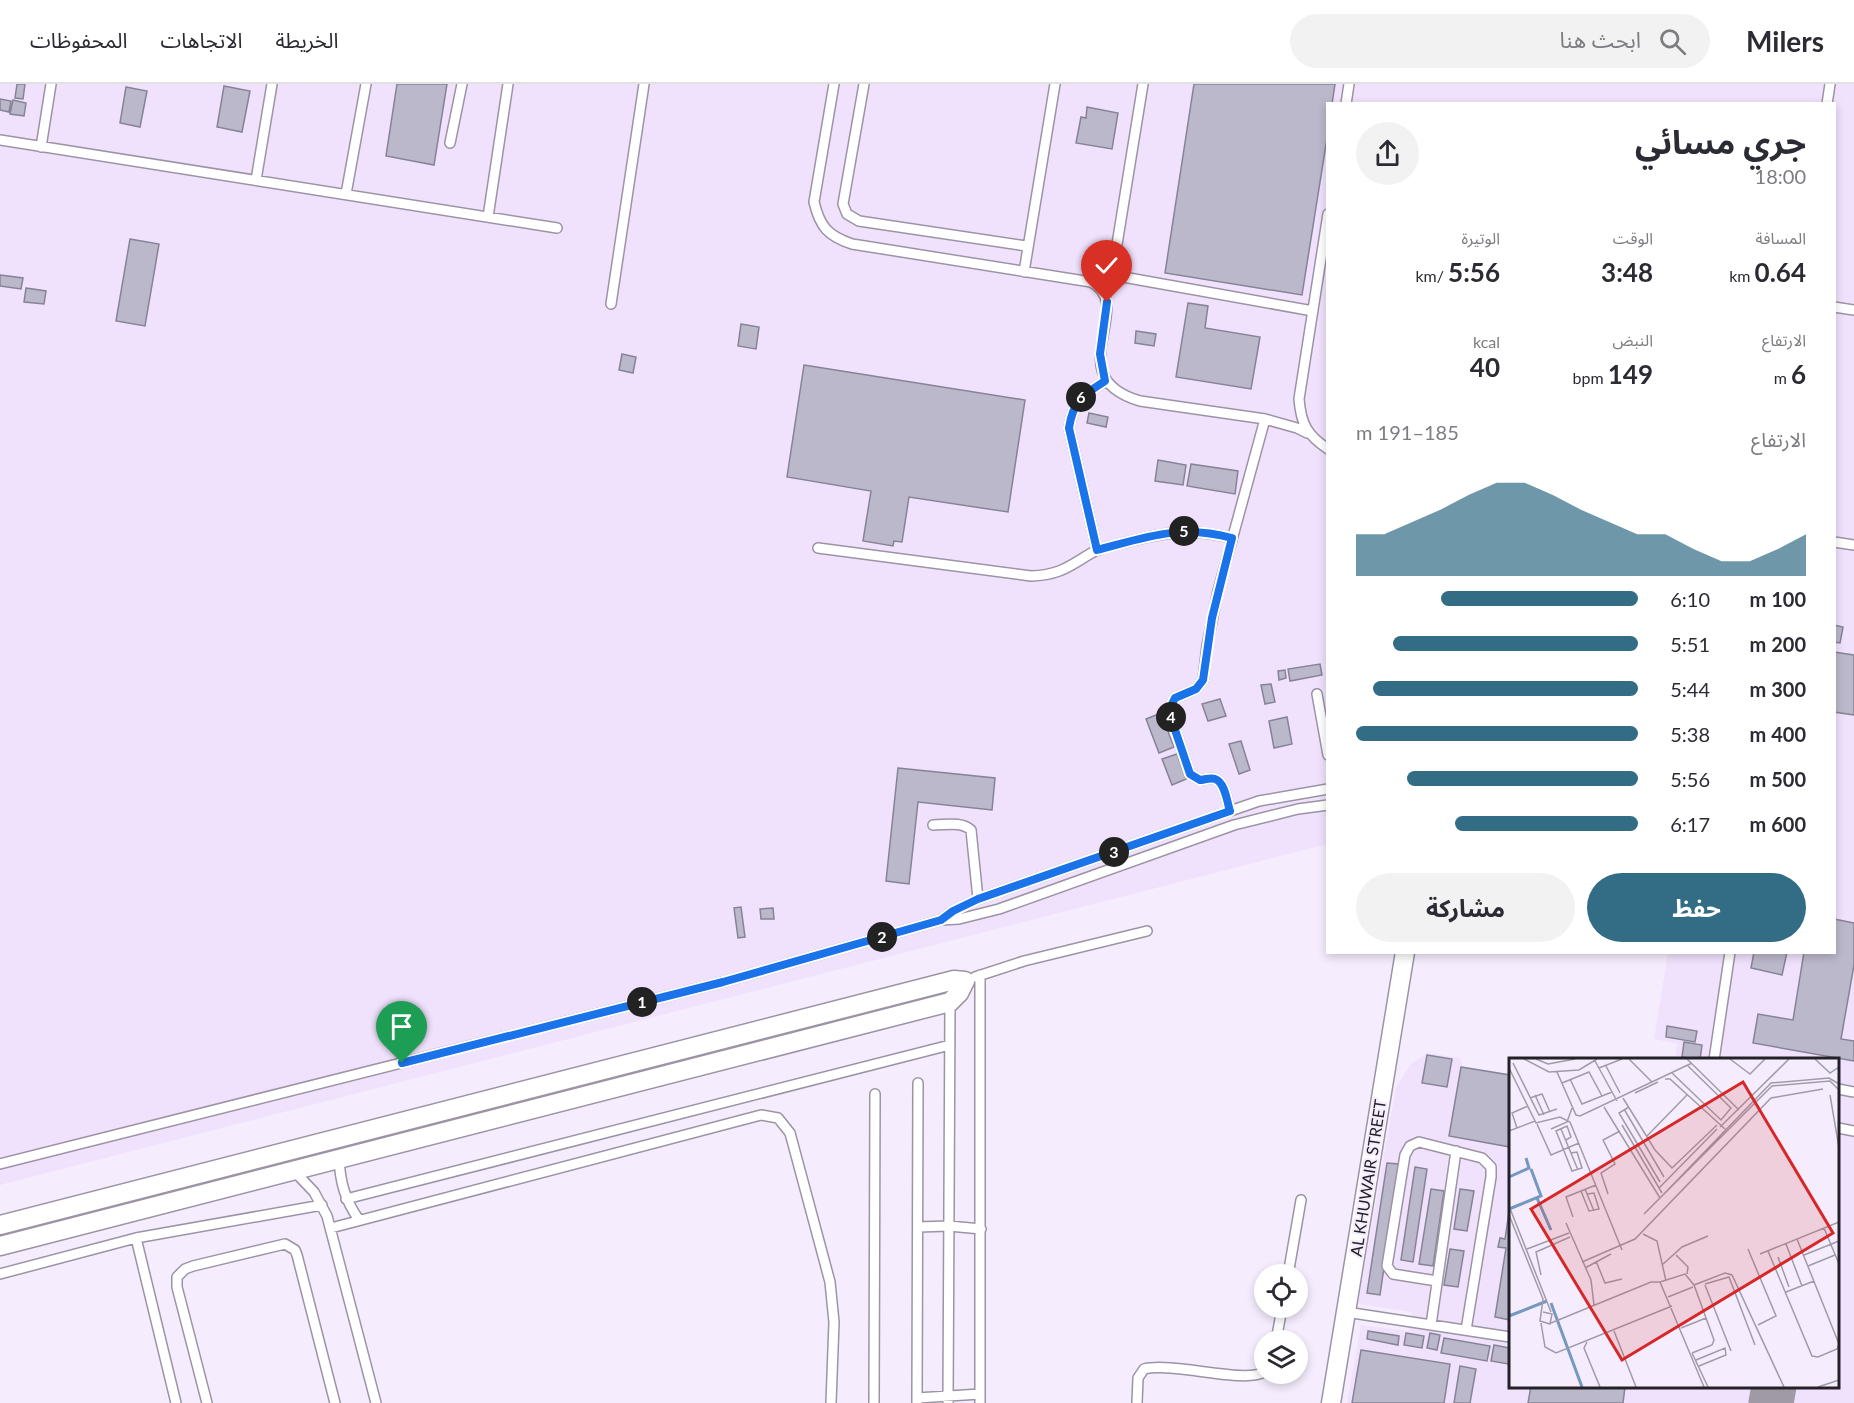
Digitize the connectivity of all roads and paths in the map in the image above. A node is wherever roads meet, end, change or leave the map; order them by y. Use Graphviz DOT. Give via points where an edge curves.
graph roads {
  1 [pos="51,84"];
  2 [pos="272,84"];
  3 [pos="366,84"];
  4 [pos="462,84"];
  5 [pos="508,84"];
  6 [pos="644,84"];
  7 [pos="834,84"];
  8 [pos="864,84"];
  9 [pos="1055,84"];
  10 [pos="1143,84"];
  11 [pos="1349,84"];
  12 [pos="1830,84"];
  13 [pos="1346,102"];
  14 [pos="1827,102"];
  15 [pos="0,140"];
  16 [pos="450,143"];
  17 [pos="41,147"];
  18 [pos="256,180"];
  19 [pos="346,194"];
  20 [pos="488,217"];
  21 [pos="557,228"];
  22 [pos="1326,232"];
  23 [pos="1026,246"];
  24 [pos="1024,272"];
  25 [pos="1112,275"];
  26 [pos="1101,288"];
  27 [pos="611,304"];
  28 [pos="1836,307"];
  29 [pos="1854,310"];
  30 [pos="1313,311"];
  31 [pos="1105,381"];
  32 [pos="1265,419"];
  33 [pos="1308,433"];
  34 [pos="1326,447"];
  35 [pos="1232,538"];
  36 [pos="1836,542"];
  37 [pos="1854,545"];
  38 [pos="818,548"];
  39 [pos="1097,550"];
  40 [pos="1317,694"];
  41 [pos="1326,743"];
  42 [pos="1326,789"];
  43 [pos="1326,805"];
  44 [pos="1230,811"];
  45 [pos="933,825"];
  46 [pos="978,899"];
  47 [pos="941,920"];
  48 [pos="1147,931"];
  49 [pos="1405,954"];
  50 [pos="1730,954"];
  51 [pos="973,978"];
  52 [pos="950,1002"];
  53 [pos="950,1045"];
  54 [pos="1714,1058"];
  55 [pos="918,1083"];
  56 [pos="1839,1089"];
  57 [pos="1854,1092"];
  58 [pos="876,1094"];
  59 [pos="1839,1128"];
  60 [pos="1854,1131"];
  61 [pos="301,1147"];
  62 [pos="1456,1151"];
  63 [pos="339,1157"];
  64 [pos="0,1164"];
  65 [pos="300,1168"];
  66 [pos="346,1199"];
  67 [pos="1300,1200"];
  68 [pos="322,1205"];
  69 [pos="359,1220"];
  70 [pos="0,1225"];
  71 [pos="949,1226"];
  72 [pos="918,1227"];
  73 [pos="331,1228"];
  74 [pos="981,1229"];
  75 [pos="136,1238"];
  76 [pos="0,1246"];
  77 [pos="1290,1264"];
  78 [pos="0,1274"];
  79 [pos="1437,1281"];
  80 [pos="1346,1312"];
  81 [pos="1431,1325"];
  82 [pos="1466,1330"];
  83 [pos="1509,1337"];
  84 [pos="1254,1376"];
  85 [pos="980,1399"];
  86 [pos="948,1400"];
  87 [pos="917,1401"];
  88 [pos="177,1403"];
  89 [pos="207,1403"];
  90 [pos="335,1403"];
  91 [pos="376,1403"];
  92 [pos="831,1403"];
  93 [pos="874,1403"];
  94 [pos="1137,1403"];
  95 [pos="1331,1403"];
  1 -- 17 [label="lane"];
  2 -- 18 [label="lane"];
  3 -- 19 [label="lane"];
  4 -- 16 [label="lane"];
  5 -- 20 [label="lane"];
  6 -- 27 [label="lane"];
  7 -- 24 [label="lane" via="814,202 826,230 852,244"];
  8 -- 23 [label="lane" via="843,204 847,214 859,221"];
  9 -- 23 [label="lane"];
  10 -- 25 [label="lane"];
  11 -- 13 [label="lane"];
  12 -- 14 [label="lane"];
  15 -- 17 [label="lane"];
  17 -- 18 [label="lane"];
  18 -- 19 [label="lane"];
  19 -- 20 [label="lane"];
  20 -- 21 [label="lane"];
  22 -- 30 [label="lane"];
  23 -- 24 [label="lane"];
  24 -- 26 [label="lane" via="1085,281"];
  25 -- 26 [label="lane"];
  25 -- 30 [label="lane"];
  26 -- 31 [label="lane" via="1107,302 1100,354"];
  28 -- 29 [label="lane"];
  30 -- 33 [label="lane" via="1299,399"];
  31 -- 32 [label="lane" via="1120,394 1140,401"];
  31 -- 39 [label="lane" via="1083,395 1069,428"];
  32 -- 33 [label="lane"];
  32 -- 35 [label="lane"];
  33 -- 34 [label="lane"];
  35 -- 39 [label="lane" via="1202,532 1168,532"];
  35 -- 44 [label="lane" via="1212,618 1203,680 1196,689 1175,698 1170,713 1190,774 1200,780 1217,780"];
  36 -- 37 [label="lane"];
  38 -- 39 [label="lane" via="1031,576 1067,569"];
  40 -- 41 [label="lane"];
  42 -- 44 [label="lane" via="1259,801"];
  43 -- 47 [label="lane" via="1234,825 999,909"];
  44 -- 46 [label="lane"];
  45 -- 46 [label="lane" via="959,824 971,830"];
  46 -- 47 [label="lane"];
  47 -- 64 [label="lane" via="712,985"];
  48 -- 51 [label="lane" via="1024,961"];
  49 -- 80 [label="street, AL KHUWAIR STREET"];
  50 -- 54 [label="lane"];
  51 -- 52 [label="street"];
  51 -- 61 [label="street"];
  51 -- 74 [label="lane"];
  52 -- 53 [label="lane"];
  52 -- 63 [label="street"];
  53 -- 66 [label="lane"];
  53 -- 71 [label="lane"];
  55 -- 72 [label="lane"];
  56 -- 57 [label="lane"];
  58 -- 93 [label="lane"];
  59 -- 60 [label="lane"];
  61 -- 65 [label="street"];
  61 -- 70 [label="street"];
  62 -- 79 [label="lane"];
  62 -- 79 [label="lane" via="1424,1142 1407,1150 1387,1263 1393,1274"];
  62 -- 82 [label="lane" via="1482,1158 1492,1172"];
  63 -- 65 [label="street"];
  63 -- 66 [label="lane"];
  65 -- 68 [label="lane"];
  65 -- 76 [label="street"];
  66 -- 69 [label="lane"];
  67 -- 77 [label="lane"];
  68 -- 73 [label="lane"];
  68 -- 75 [label="lane"];
  69 -- 73 [label="lane"];
  69 -- 92 [label="lane" via="761,1115 778,1118 790,1133 830,1282 834,1322"];
  71 -- 72 [label="lane"];
  71 -- 74 [label="lane"];
  71 -- 86 [label="lane"];
  72 -- 87 [label="lane"];
  73 -- 91 [label="lane"];
  74 -- 85 [label="lane"];
  75 -- 78 [label="lane"];
  75 -- 88 [label="lane"];
  79 -- 81 [label="lane"];
  80 -- 81 [label="lane"];
  80 -- 95 [label="street, AL KHUWAIR STREET"];
  81 -- 82 [label="lane"];
  82 -- 83 [label="lane"];
  84 -- 94 [label="lane" via="1144,1369 1138,1378"];
  85 -- 86 [label="lane"];
  86 -- 87 [label="lane"];
  89 -- 90 [label="lane" via="177,1277 193,1266 285,1244 297,1255"];
}
